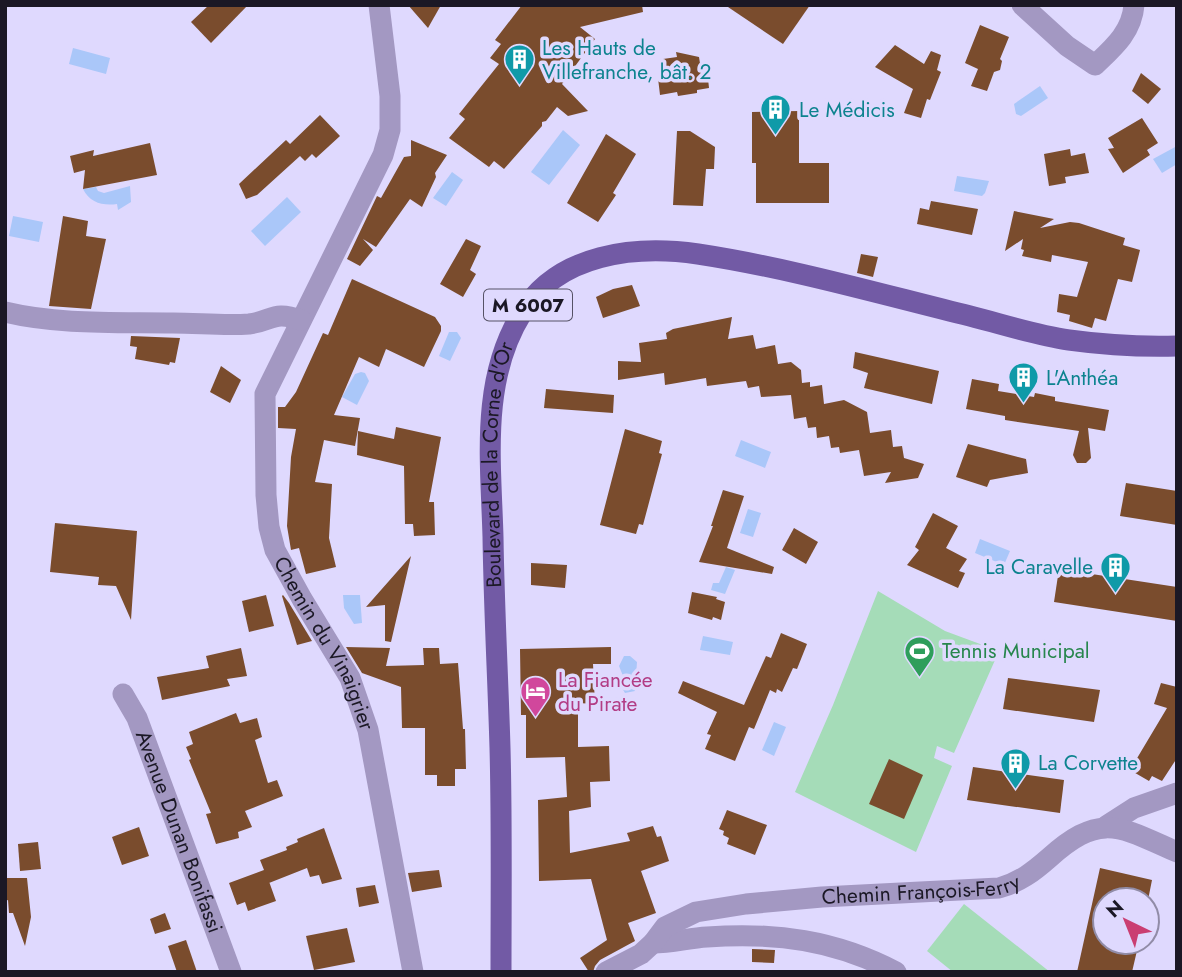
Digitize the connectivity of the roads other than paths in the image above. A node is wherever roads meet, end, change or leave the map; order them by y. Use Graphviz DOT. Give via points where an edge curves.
graph roads {
  1 [pos="379,5"];
  2 [pos="1022,5"];
  3 [pos="1134,5"];
  4 [pos="5,312"];
  5 [pos="301,320"];
  6 [pos="1177,346"];
  7 [pos="123,694"];
  8 [pos="1177,793"];
  9 [pos="1106,826"];
  10 [pos="1177,852"];
  11 [pos="653,943"];
  12 [pos="232,972"];
  13 [pos="413,972"];
  14 [pos="501,972"];
  15 [pos="606,972"];
  16 [pos="896,972"];
  1 -- 5 [label="street, Chemin du Vinaigrier" via="390,130 383,155"];
  2 -- 3 [label="street" via="1095,65 1121,41"];
  4 -- 5 [label="street" via="30,318 121,322 251,324 274,315"];
  5 -- 13 [label="street, Chemin du Vinaigrier" via="265,394 269,527 285,570 350,678 368,730"];
  6 -- 14 [label="main road, Boulevard de la Corne d'Or / M 6007" via="1066,340 697,254 635,250 599,257 543,288 524,309 506,342 492,400"];
  7 -- 12 [label="street, Avenue Dunan Bonifassi" via="137,718"];
  8 -- 9 [label="street, Chemin François-Ferry" via="1134,808"];
  9 -- 10 [label="street"];
  9 -- 11 [label="street, Chemin François-Ferry" via="1080,834 1015,884 734,905 677,919 665,926"];
  11 -- 15 [label="street, Chemin François-Ferry"];
  11 -- 16 [label="street" via="758,934 800,938"];
}
